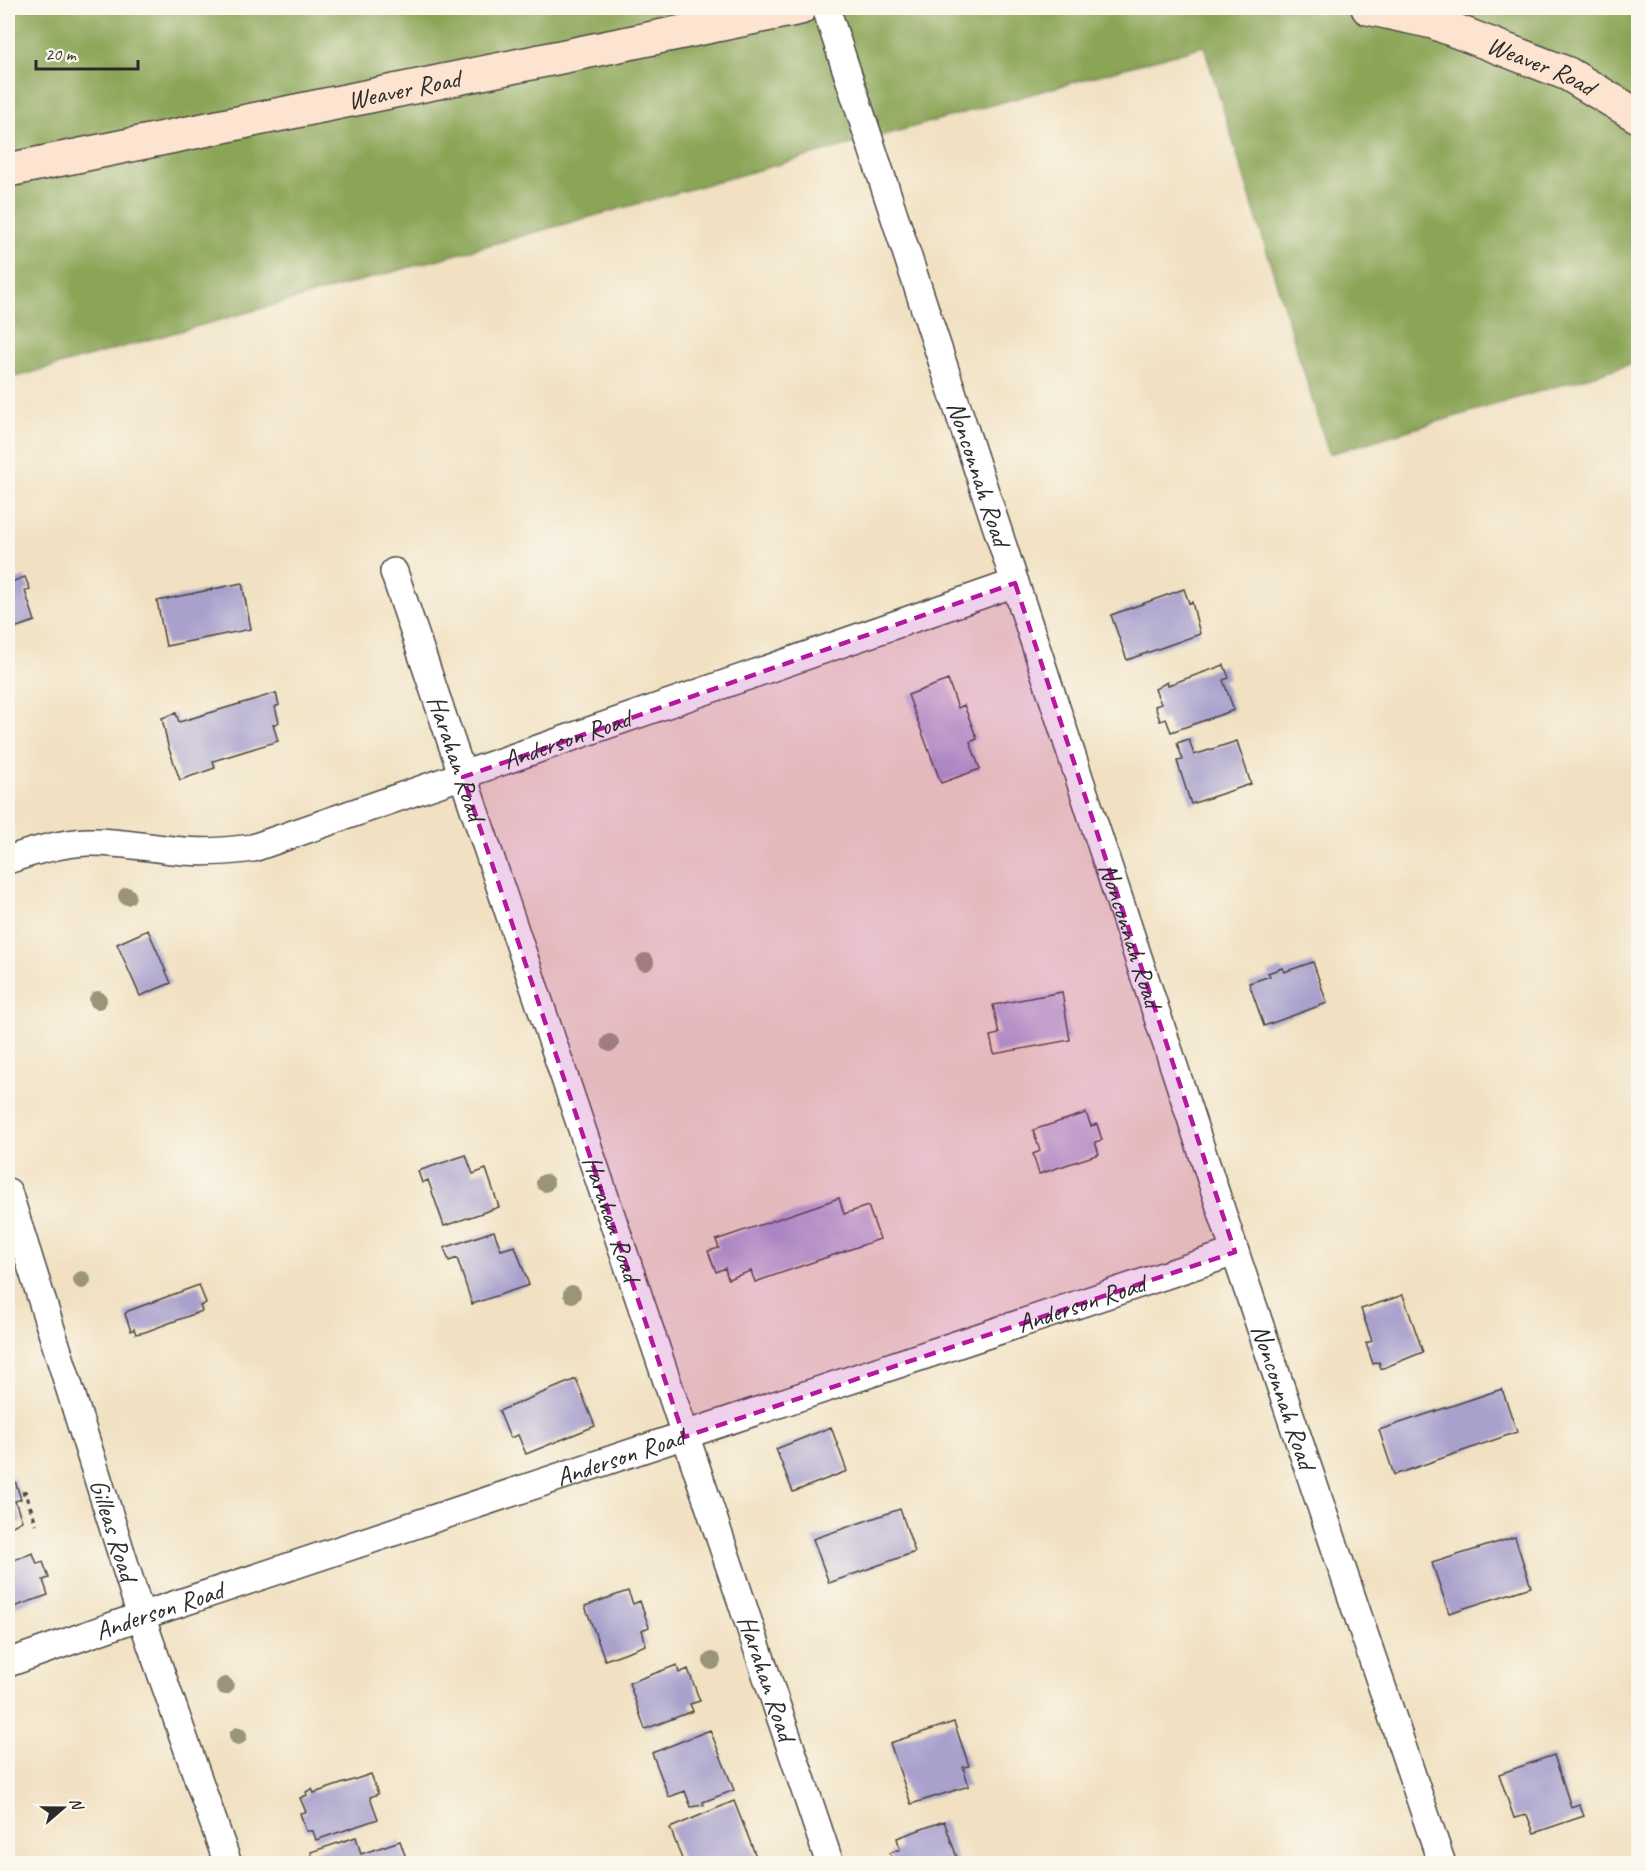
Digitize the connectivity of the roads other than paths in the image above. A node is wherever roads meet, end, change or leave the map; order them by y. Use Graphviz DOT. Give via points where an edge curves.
graph roads {
  1 [pos="800,8"];
  2 [pos="826,8"];
  3 [pos="1368,8"];
  4 [pos="1638,116"];
  5 [pos="8,170"];
  6 [pos="394,573"];
  7 [pos="1015,583"];
  8 [pos="463,777"];
  9 [pos="8,860"];
  10 [pos="8,1192"];
  11 [pos="1235,1252"];
  12 [pos="684,1437"];
  13 [pos="141,1616"];
  14 [pos="8,1663"];
  15 [pos="228,1863"];
  16 [pos="830,1863"];
  17 [pos="1442,1863"];
  1 -- 5 [label="main road, Weaver Road"];
  2 -- 7 [label="street, Nonconnah Road"];
  3 -- 4 [label="main road, Weaver Road" via="1433,22 1568,74"];
  6 -- 8 [label="street, Harahan Road"];
  7 -- 8 [label="street, Anderson Road"];
  7 -- 11 [label="street, Nonconnah Road"];
  8 -- 9 [label="street, Anderson Road" via="253,848 183,851 87,842 53,846"];
  8 -- 12 [label="street, Harahan Road"];
  10 -- 13 [label="street, Gilleas Road"];
  11 -- 12 [label="street, Anderson Road"];
  11 -- 17 [label="street, Nonconnah Road"];
  12 -- 13 [label="street, Anderson Road"];
  12 -- 16 [label="street, Harahan Road"];
  13 -- 14 [label="street, Anderson Road"];
  13 -- 15 [label="street, Gilleas Road"];
}
